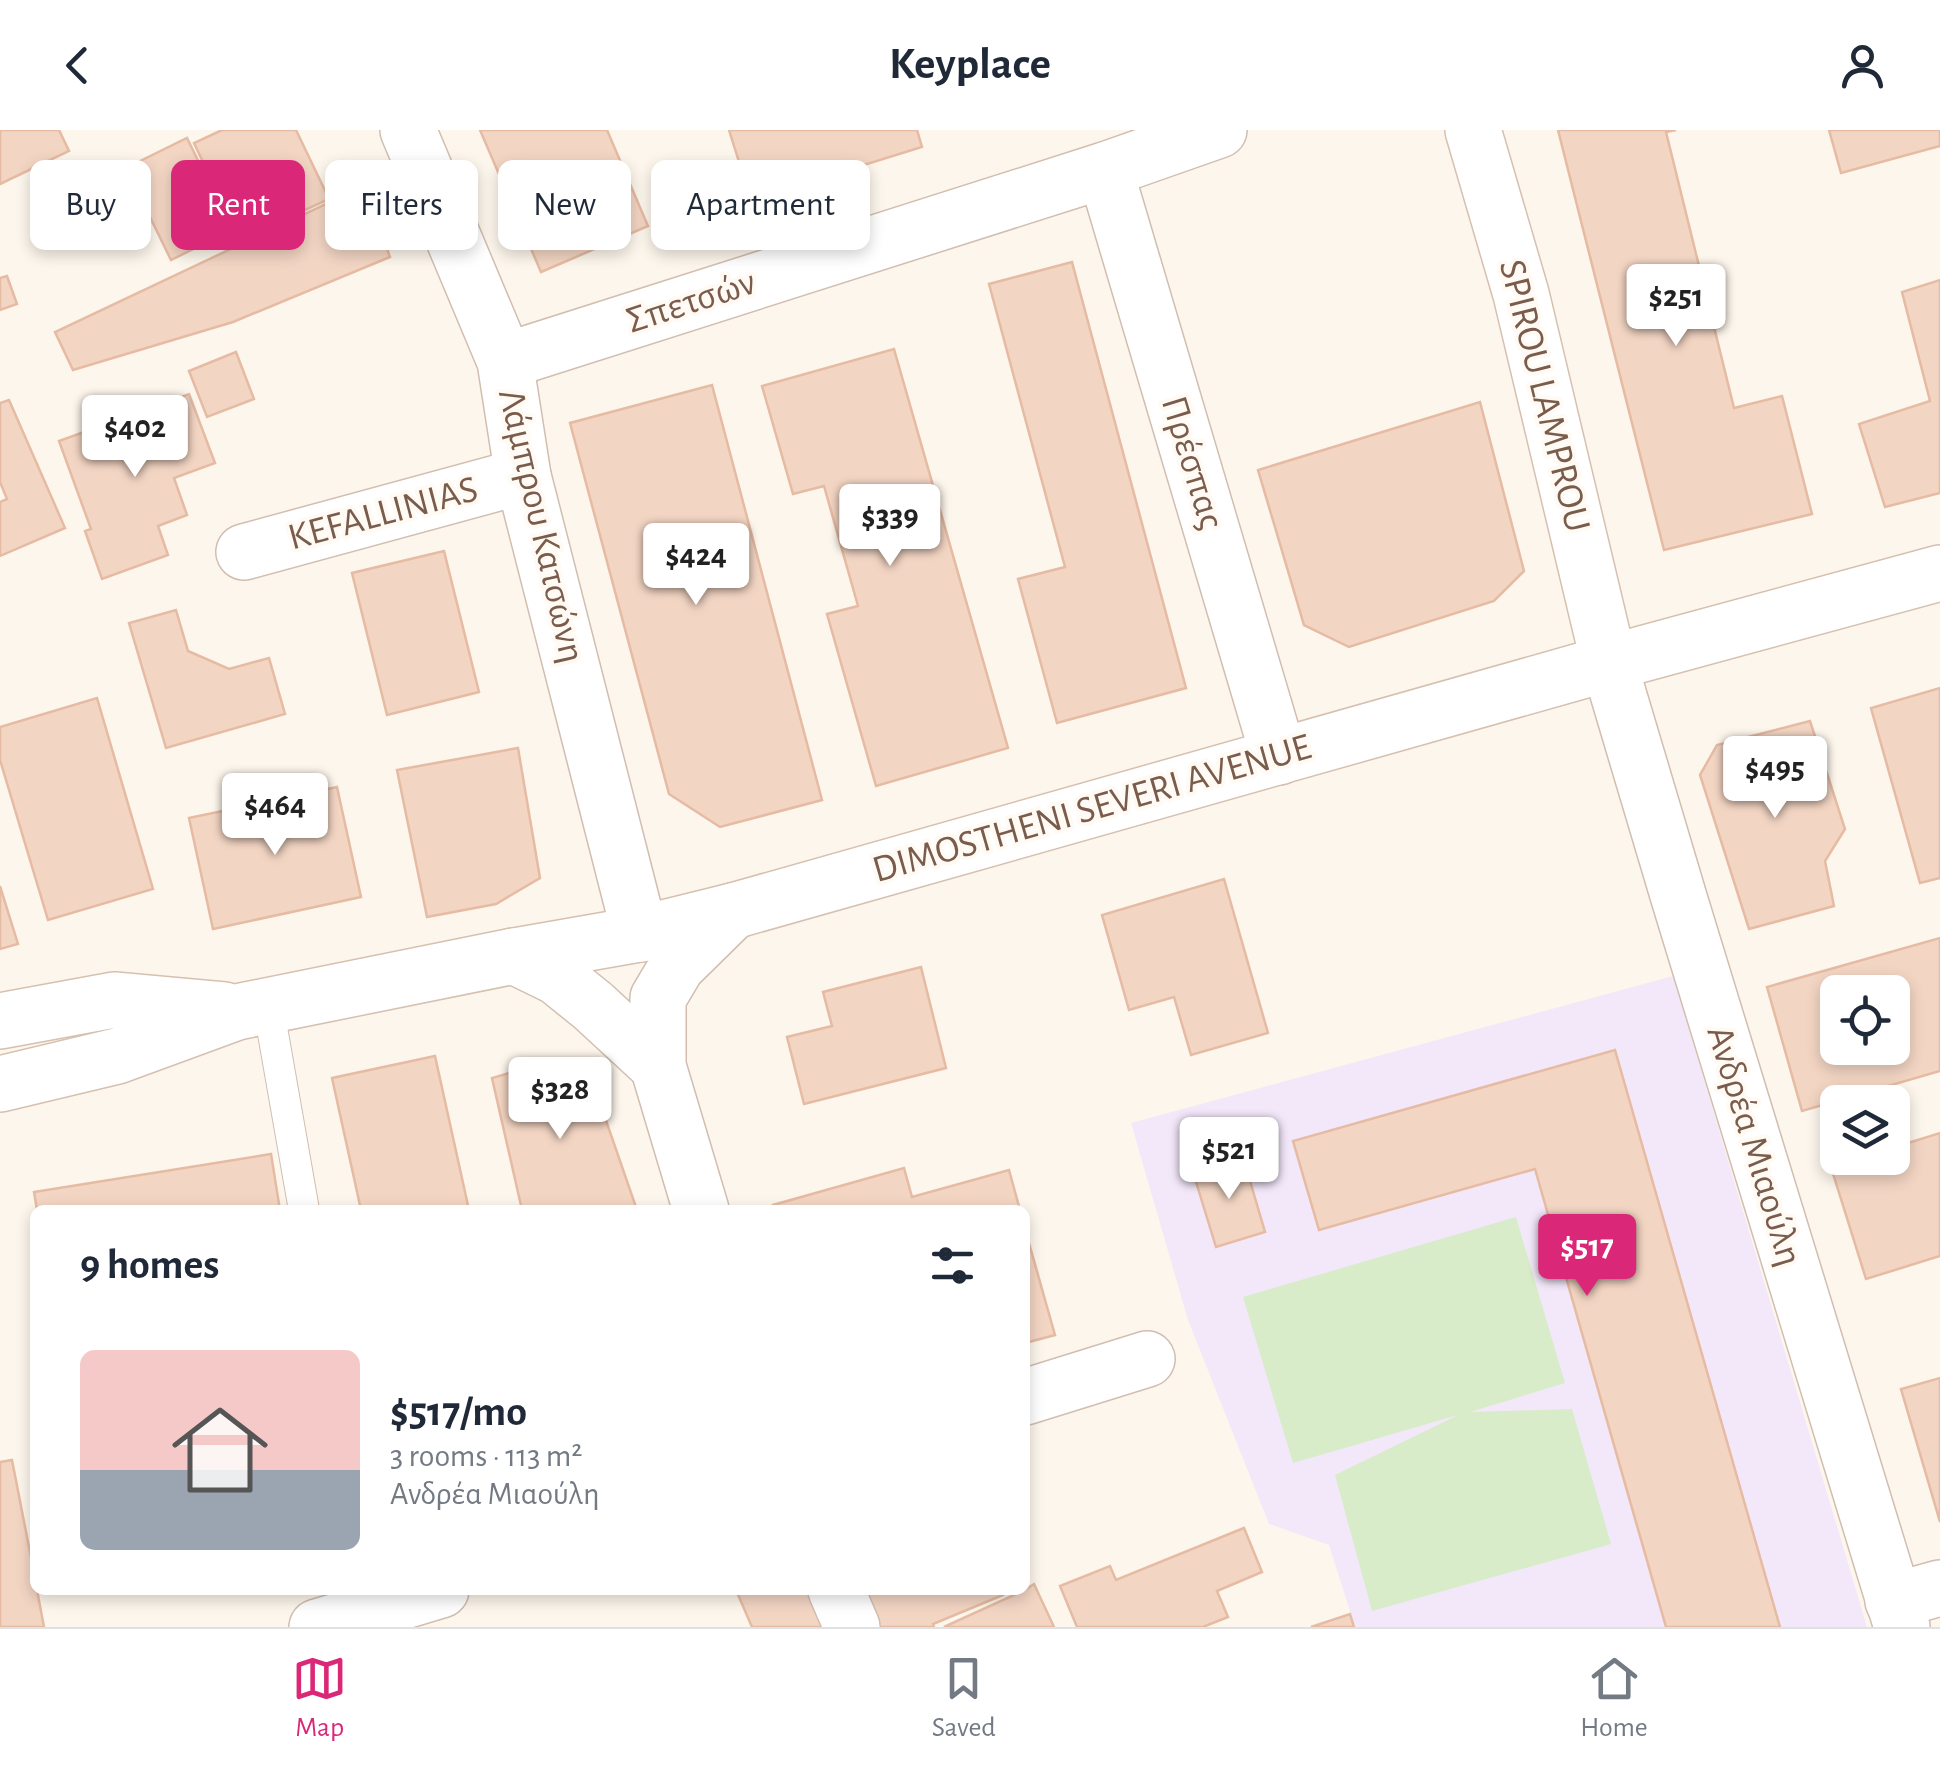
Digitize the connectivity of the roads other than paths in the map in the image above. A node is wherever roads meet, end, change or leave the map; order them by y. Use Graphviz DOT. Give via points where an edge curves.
graph roads {
  1 [pos="408,130"];
  2 [pos="1219,130"];
  3 [pos="1473,130"];
  4 [pos="1105,170"];
  5 [pos="505,361"];
  6 [pos="523,476"];
  7 [pos="244,552"];
  8 [pos="1940,573"];
  9 [pos="1610,663"];
  10 [pos="1279,757"];
  11 [pos="733,911"];
  12 [pos="640,934"];
  13 [pos="514,956"];
  14 [pos="252,1008"];
  15 [pos="0,1020"];
  16 [pos="658,1066"];
  17 [pos="0,1084"];
  18 [pos="303,1205"];
  19 [pos="700,1205"];
  20 [pos="1148,1359"];
  21 [pos="1030,1395"];
  22 [pos="424,1595"];
  23 [pos="838,1595"];
  24 [pos="1912,1605"];
  25 [pos="378,1609"];
  26 [pos="317,1627"];
  27 [pos="852,1627"];
  1 -- 5 [label="street, Λάμπρου Κατσώνη"];
  2 -- 4 [label="street, Σπετσών"];
  3 -- 9 [label="street, SPIROU LAMPROU" via="1521,294"];
  4 -- 5 [label="street, Σπετσών"];
  4 -- 10 [label="street, Πρέσπας"];
  5 -- 6 [label="street, Λάμπρου Κατσώνη"];
  6 -- 7 [label="street, KEFALLINIAS"];
  6 -- 12 [label="street, Λάμπρου Κατσώνη"];
  8 -- 9 [label="street, DIMOSTHENI SEVERI AVENUE"];
  9 -- 10 [label="street, DIMOSTHENI SEVERI AVENUE"];
  9 -- 24 [label="street, Ανδρέα Μιαούλη" via="1678,898"];
  10 -- 11 [label="street, DIMOSTHENI SEVERI AVENUE"];
  11 -- 12 [label="street, DIMOSTHENI SEVERI AVENUE"];
  11 -- 16 [label="street" via="677,966 658,998"];
  12 -- 13 [label="street, DIMOSTHENI SEVERI AVENUE"];
  13 -- 14 [label="street, DIMOSTHENI SEVERI AVENUE"];
  13 -- 16 [label="street" via="557,977"];
  14 -- 15 [label="street, DIMOSTHENI SEVERI AVENUE" via="114,1000"];
  14 -- 17 [label="street, DIMOSTHENI SEVERI AVENUE" via="116,1056"];
  14 -- 18 [label="lane"];
  16 -- 19 [label="street"];
  20 -- 21 [label="street"];
  22 -- 25 [label="street"];
  23 -- 27 [label="street"];
  25 -- 26 [label="street"];
}
